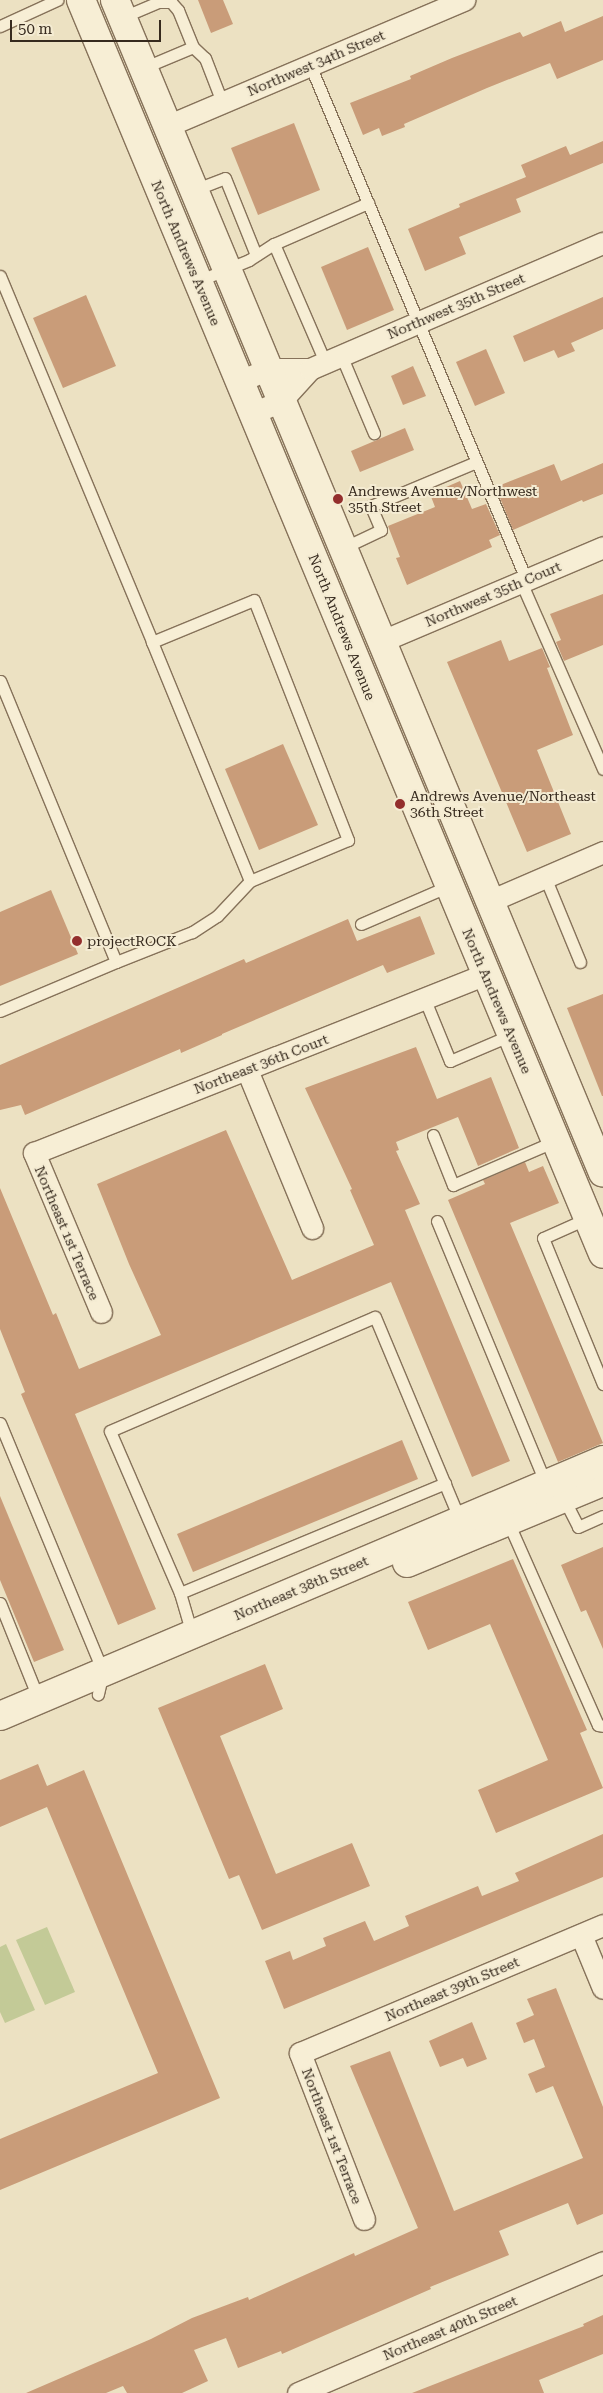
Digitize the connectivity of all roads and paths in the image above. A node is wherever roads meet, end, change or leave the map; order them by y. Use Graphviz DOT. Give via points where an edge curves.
graph roads {
  1 [pos="57,0"];
  2 [pos="82,0"];
  3 [pos="464,0"];
  4 [pos="119,9"];
  5 [pos="0,26"];
  6 [pos="193,47"];
  7 [pos="310,65"];
  8 [pos="143,68"];
  9 [pos="222,102"];
  10 [pos="167,126"];
  11 [pos="194,190"];
  12 [pos="368,203"];
  13 [pos="603,243"];
  14 [pos="274,244"];
  15 [pos="256,255"];
  16 [pos="226,269"];
  17 [pos="0,276"];
  18 [pos="198,281"];
  19 [pos="417,323"];
  20 [pos="325,362"];
  21 [pos="268,369"];
  22 [pos="240,381"];
  23 [pos="281,401"];
  24 [pos="253,413"];
  25 [pos="374,433"];
  26 [pos="476,462"];
  27 [pos="603,547"];
  28 [pos="342,548"];
  29 [pos="524,580"];
  30 [pos="382,641"];
  31 [pos="152,642"];
  32 [pos="0,681"];
  33 [pos="603,769"];
  34 [pos="603,852"];
  35 [pos="545,876"];
  36 [pos="250,881"];
  37 [pos="449,886"];
  38 [pos="490,901"];
  39 [pos="361,924"];
  40 [pos="116,962"];
  41 [pos="580,962"];
  42 [pos="486,974"];
  43 [pos="425,1000"];
  44 [pos="531,1000"];
  45 [pos="0,1011"];
  46 [pos="511,1035"];
  47 [pos="247,1070"];
  48 [pos="433,1135"];
  49 [pos="555,1141"];
  50 [pos="34,1153"];
  51 [pos="603,1171"];
  52 [pos="588,1218"];
  53 [pos="437,1221"];
  54 [pos="312,1228"];
  55 [pos="603,1254"];
  56 [pos="101,1312"];
  57 [pos="603,1384"];
  58 [pos="0,1423"];
  59 [pos="603,1460"];
  60 [pos="603,1482"];
  61 [pos="445,1483"];
  62 [pos="555,1492"];
  63 [pos="603,1516"];
  64 [pos="460,1520"];
  65 [pos="508,1522"];
  66 [pos="180,1593"];
  67 [pos="0,1603"];
  68 [pos="192,1635"];
  69 [pos="100,1683"];
  70 [pos="39,1700"];
  71 [pos="0,1716"];
  72 [pos="603,1726"];
  73 [pos="0,1734"];
  74 [pos="603,1925"];
  75 [pos="581,1935"];
  76 [pos="603,1988"];
  77 [pos="300,2053"];
  78 [pos="364,2219"];
  79 [pos="603,2262"];
  80 [pos="298,2393"];
  1 -- 5 [label="lane"];
  2 -- 18 [label="main road, North Andrews Avenue"];
  3 -- 7 [label="street, Northwest 34th Street"];
  4 -- 6 [label="lane" via="171,2 178,10"];
  4 -- 8 [label="main road"];
  6 -- 8 [label="lane"];
  6 -- 9 [label="lane" via="206,58"];
  7 -- 9 [label="street, Northwest 34th Street"];
  7 -- 12 [label="lane"];
  8 -- 10 [label="main road"];
  9 -- 10 [label="street, Northwest 34th Street"];
  10 -- 11 [label="main road"];
  11 -- 15 [label="lane" via="225,178"];
  11 -- 16 [label="main road"];
  12 -- 14 [label="lane"];
  12 -- 19 [label="lane"];
  13 -- 19 [label="street, Northwest 35th Street"];
  14 -- 15 [label="lane"];
  14 -- 20 [label="lane"];
  15 -- 16 [label="lane"];
  16 -- 18 [label="lane"];
  16 -- 21 [label="main road"];
  17 -- 31 [label="lane"];
  18 -- 22 [label="main road, North Andrews Avenue"];
  19 -- 20 [label="street, Northwest 35th Street"];
  19 -- 26 [label="lane"];
  20 -- 21 [label="street, Northwest 35th Street"];
  20 -- 23 [label="street, Northwest 35th Street"];
  20 -- 25 [label="lane"];
  21 -- 22 [label="street, Northwest 35th Street"];
  21 -- 23 [label="main road"];
  22 -- 24 [label="main road, North Andrews Avenue"];
  23 -- 24 [label="street, Northwest 35th Street"];
  23 -- 28 [label="main road"];
  24 -- 37 [label="main road, North Andrews Avenue"];
  26 -- 28 [label="lane" via="371,506 381,530"];
  26 -- 29 [label="lane"];
  27 -- 29 [label="street, Northwest 35th Court"];
  28 -- 30 [label="main road"];
  29 -- 30 [label="street, Northwest 35th Court"];
  29 -- 33 [label="lane"];
  30 -- 38 [label="main road"];
  31 -- 36 [label="lane"];
  31 -- 36 [label="lane" via="254,600 348,840"];
  32 -- 40 [label="lane"];
  34 -- 35 [label="street"];
  35 -- 38 [label="street"];
  35 -- 41 [label="lane"];
  36 -- 40 [label="lane" via="217,916 192,932"];
  37 -- 38 [label="main road" via="473,902"];
  37 -- 39 [label="lane"];
  37 -- 42 [label="main road, North Andrews Avenue"];
  38 -- 44 [label="main road"];
  40 -- 45 [label="lane"];
  42 -- 43 [label="street, Northeast 36th Court"];
  42 -- 44 [label="main road" via="512,982"];
  42 -- 46 [label="main road, North Andrews Avenue"];
  43 -- 46 [label="lane" via="450,1061"];
  43 -- 47 [label="street, Northeast 36th Court"];
  44 -- 51 [label="main road"];
  46 -- 49 [label="main road, North Andrews Avenue"];
  47 -- 50 [label="street, Northeast 36th Court"];
  47 -- 54 [label="street"];
  48 -- 49 [label="lane" via="453,1185"];
  49 -- 52 [label="main road, North Andrews Avenue"];
  50 -- 56 [label="street, Northeast 1st Terrace"];
  52 -- 55 [label="main road, North Andrews Avenue"];
  52 -- 57 [label="lane" via="543,1238"];
  53 -- 62 [label="lane"];
  58 -- 69 [label="lane"];
  59 -- 62 [label="main road, Northeast 38th Street"];
  60 -- 62 [label="main road, Northeast 38th Street"];
  61 -- 64 [label="lane"];
  61 -- 66 [label="lane"];
  61 -- 66 [label="lane" via="375,1317 110,1431"];
  62 -- 63 [label="lane" via="578,1527"];
  62 -- 64 [label="main road, Northeast 38th Street"];
  62 -- 65 [label="main road, Northeast 38th Street"];
  64 -- 68 [label="main road, Northeast 38th Street" via="285,1600"];
  65 -- 69 [label="main road, Northeast 38th Street"];
  65 -- 72 [label="lane" via="598,1725"];
  66 -- 68 [label="lane"];
  67 -- 70 [label="lane"];
  68 -- 69 [label="main road, Northeast 38th Street"];
  69 -- 70 [label="main road, Northeast 38th Street"];
  69 -- 73 [label="main road, Northeast 38th Street"];
  70 -- 71 [label="main road, Northeast 38th Street"];
  74 -- 75 [label="street, Northeast 39th Street"];
  75 -- 76 [label="street"];
  75 -- 77 [label="street, Northeast 39th Street"];
  77 -- 78 [label="street, Northeast 1st Terrace"];
  79 -- 80 [label="street, Northeast 40th Street"];
}
